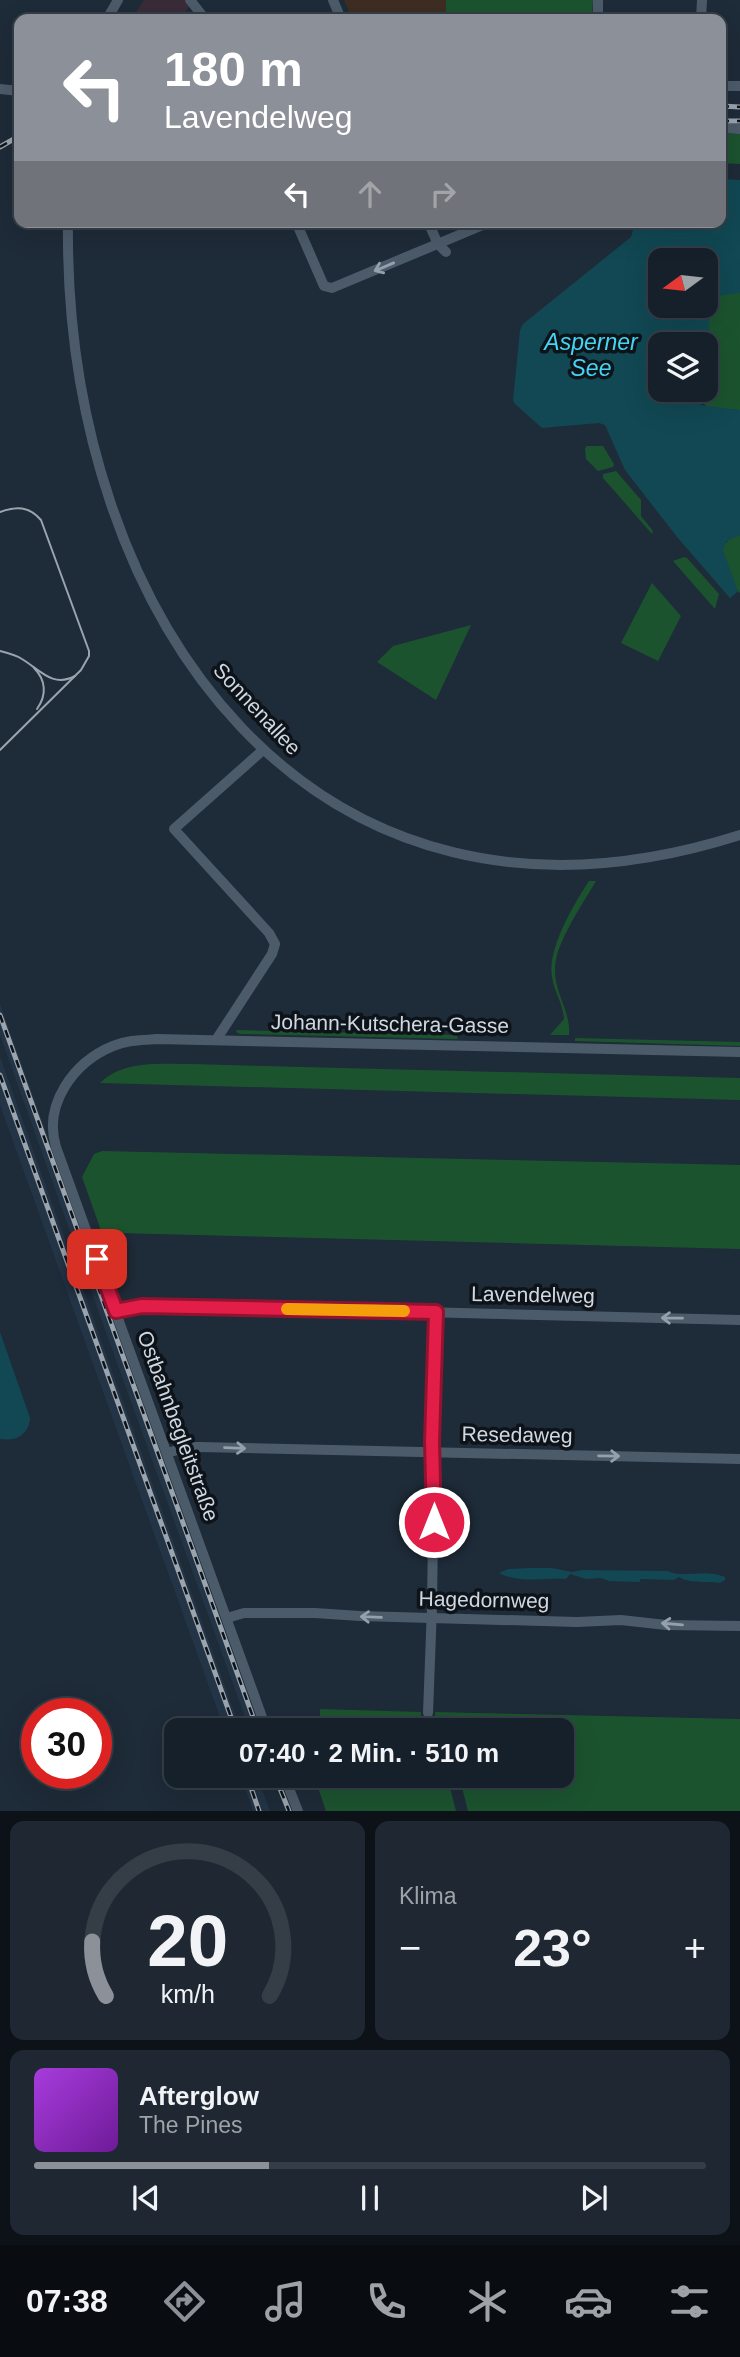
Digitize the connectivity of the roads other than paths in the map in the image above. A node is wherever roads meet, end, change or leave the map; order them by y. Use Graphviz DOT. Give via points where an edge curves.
graph roads {
  1 [pos="190,0"];
  2 [pos="201,14"];
  3 [pos="68,228"];
  4 [pos="299,228"];
  5 [pos="431,228"];
  6 [pos="476,228"];
  7 [pos="438,244"];
  8 [pos="446,253"];
  9 [pos="263,750"];
  10 [pos="740,835"];
  11 [pos="216,1040"];
  12 [pos="740,1052"];
  13 [pos="60,1094"];
  14 [pos="116,1311"];
  15 [pos="436,1312"];
  16 [pos="740,1320"];
  17 [pos="434,1452"];
  18 [pos="167,1453"];
  19 [pos="740,1459"];
  20 [pos="227,1618"];
  21 [pos="430,1618"];
  22 [pos="740,1626"];
  23 [pos="428,1713"];
  24 [pos="262,1718"];
  25 [pos="289,1788"];
  26 [pos="298,1811"];
  1 -- 2 [label="street"];
  3 -- 9 [label="street, Sonnenallee" via="76,348 89,430 113,513 140,577 178,646 215,697"];
  7 -- 4 [label="street, one-way" via="330,288 324,286"];
  5 -- 7 [label="street"];
  6 -- 7 [label="street"];
  7 -- 8 [label="street"];
  9 -- 10 [label="street, Sonnenallee" via="309,787 358,817 410,841 490,862 629,859"];
  9 -- 11 [label="street" via="174,829 275,944"];
  11 -- 12 [label="street, Johann-Kutschera-Gasse"];
  11 -- 13 [label="street, Johann-Kutschera-Gasse" via="135,1040 114,1045 73,1074"];
  13 -- 14 [label="street, Ostbahnbegleitstraße" via="53,1137"];
  14 -- 15 [label="street, Lavendelweg" via="142,1306"];
  14 -- 18 [label="street, Ostbahnbegleitstraße"];
  16 -- 15 [label="street, Lavendelweg, one-way"];
  15 -- 17 [label="street"];
  18 -- 17 [label="street, Resedaweg, one-way" via="188,1447"];
  17 -- 19 [label="street, Resedaweg, one-way"];
  17 -- 21 [label="street"];
  18 -- 20 [label="street, Ostbahnbegleitstraße"];
  21 -- 20 [label="street, Hagedornweg, one-way" via="313,1613"];
  20 -- 24 [label="street, Ostbahnbegleitstraße"];
  22 -- 21 [label="street, Hagedornweg, one-way"];
  21 -- 23 [label="street"];
  25 -- 26 [label="street"];
}
